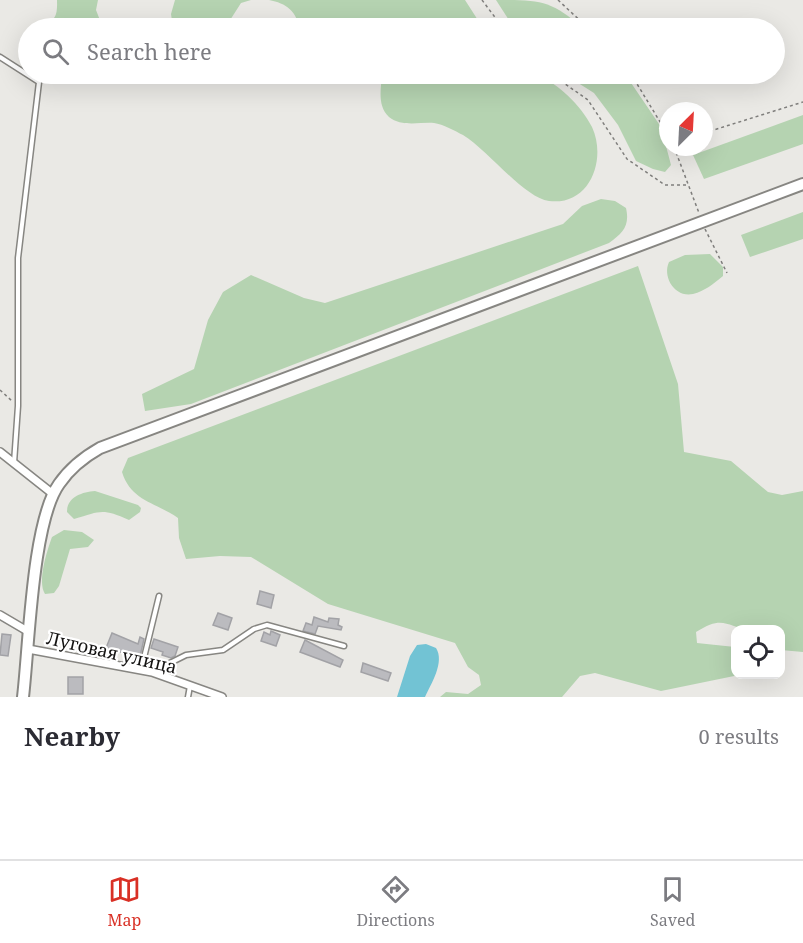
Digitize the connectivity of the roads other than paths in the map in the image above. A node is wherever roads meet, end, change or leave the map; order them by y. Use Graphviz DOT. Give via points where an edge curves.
graph roads {
  1 [pos="0,57"];
  2 [pos="18,69"];
  3 [pos="39,84"];
  4 [pos="803,184"];
  5 [pos="0,452"];
  6 [pos="14,463"];
  7 [pos="53,494"];
  8 [pos="159,596"];
  9 [pos="0,615"];
  10 [pos="29,632"];
  11 [pos="344,646"];
  12 [pos="28,649"];
  13 [pos="141,670"];
  14 [pos="152,672"];
  15 [pos="190,686"];
  16 [pos="22,697"];
  17 [pos="188,697"];
  18 [pos="222,697"];
  1 -- 2 [label="lane"];
  3 -- 6 [label="lane" via="18,258"];
  4 -- 7 [label="street" via="100,448 71,468"];
  5 -- 6 [label="street"];
  6 -- 7 [label="street"];
  7 -- 10 [label="street" via="38,555"];
  8 -- 13 [label="lane"];
  9 -- 10 [label="street, Луговая улица"];
  10 -- 12 [label="street"];
  11 -- 14 [label="lane" via="267,625 223,650 186,655"];
  12 -- 13 [label="street, Луговая улица"];
  12 -- 16 [label="street"];
  13 -- 14 [label="street, Луговая улица"];
  14 -- 15 [label="street, Луговая улица"];
  15 -- 17 [label="lane"];
  15 -- 18 [label="street, Луговая улица"];
}
